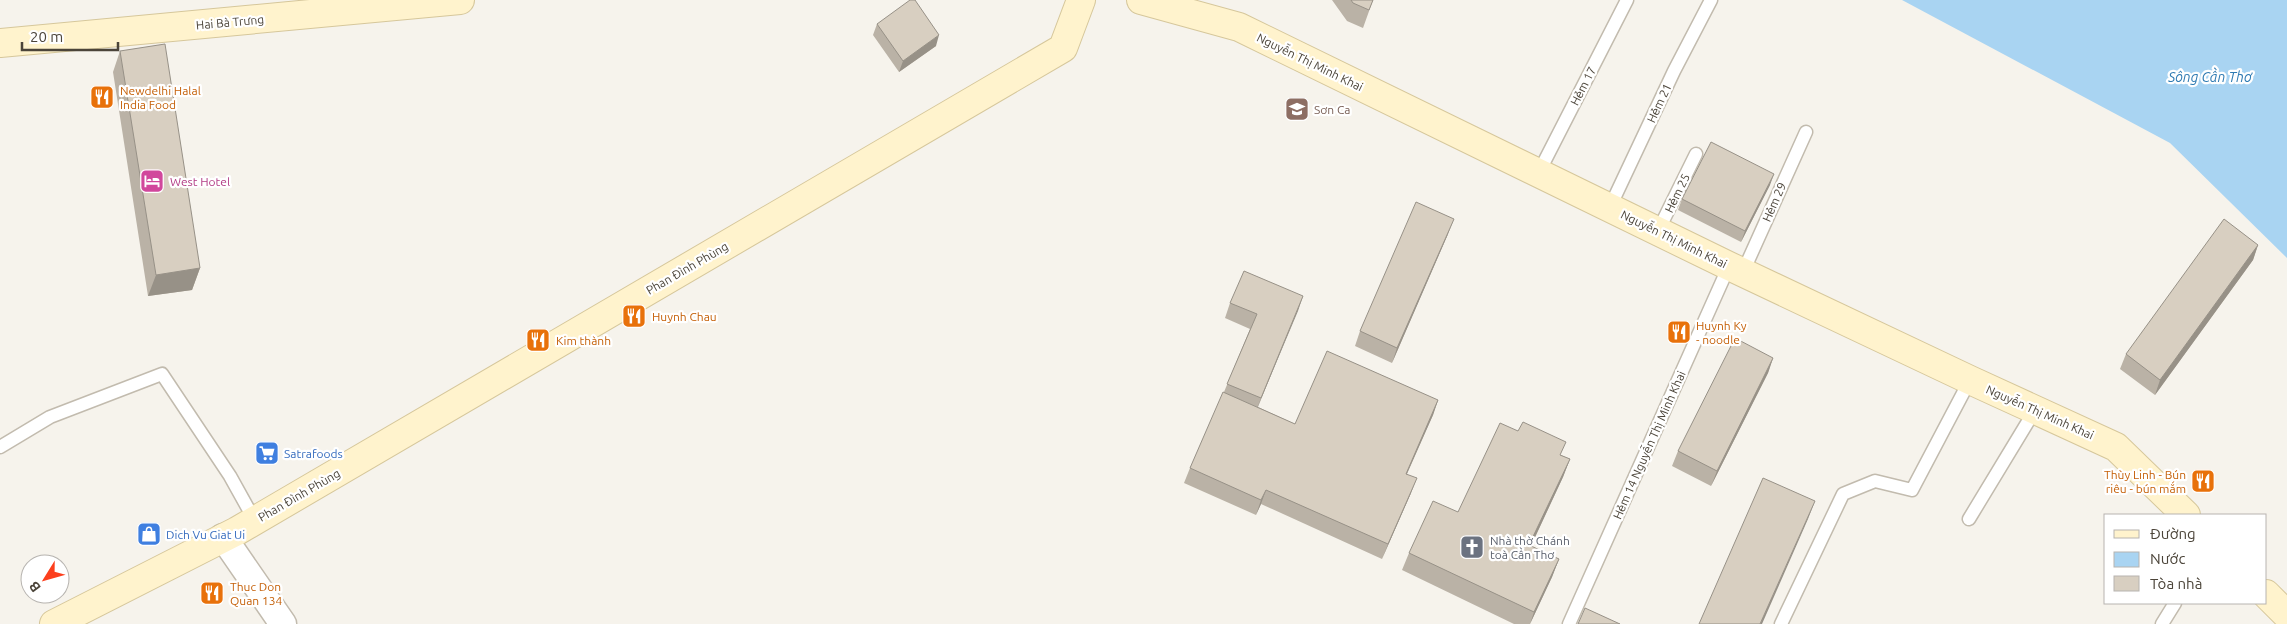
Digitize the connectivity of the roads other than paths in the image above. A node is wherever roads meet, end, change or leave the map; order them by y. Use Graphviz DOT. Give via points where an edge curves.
graph roads {
  1 [pos="460,0"];
  2 [pos="1081,0"];
  3 [pos="1141,0"];
  4 [pos="1627,0"];
  5 [pos="1711,0"];
  6 [pos="0,43"];
  7 [pos="1806,132"];
  8 [pos="1696,154"];
  9 [pos="1538,172"];
  10 [pos="1610,207"];
  11 [pos="1658,231"];
  12 [pos="1736,269"];
  13 [pos="1970,380"];
  14 [pos="2035,410"];
  15 [pos="0,447"];
  16 [pos="2185,514"];
  17 [pos="1969,519"];
  18 [pos="255,520"];
  19 [pos="223,537"];
  20 [pos="2267,595"];
  21 [pos="2174,604"];
  22 [pos="2287,615"];
  23 [pos="54,624"];
  24 [pos="282,624"];
  25 [pos="1569,624"];
  26 [pos="1781,624"];
  27 [pos="2162,624"];
  1 -- 6 [label="street, Hai Bà Trưng"];
  2 -- 18 [label="street, Phan Đình Phùng" via="1063,48"];
  3 -- 9 [label="street, Nguyễn Thị Minh Khai" via="1239,28"];
  4 -- 9 [label="lane, Hẻm 17"];
  5 -- 10 [label="lane, Hẻm 21"];
  7 -- 12 [label="lane, Hẻm 29"];
  8 -- 11 [label="lane, Hẻm 25"];
  9 -- 10 [label="street, Nguyễn Thị Minh Khai"];
  10 -- 11 [label="street, Nguyễn Thị Minh Khai"];
  11 -- 12 [label="street, Nguyễn Thị Minh Khai"];
  12 -- 13 [label="street, Nguyễn Thị Minh Khai"];
  12 -- 25 [label="lane, Hẻm 14 Nguyễn Thị Minh Khai"];
  13 -- 14 [label="street, Nguyễn Thị Minh Khai"];
  13 -- 26 [label="lane" via="1912,490 1875,481 1843,494"];
  14 -- 16 [label="street, Nguyễn Thị Minh Khai" via="2116,447"];
  14 -- 17 [label="lane"];
  15 -- 18 [label="lane" via="50,417 162,374 230,476"];
  18 -- 19 [label="street, Phan Đình Phùng"];
  19 -- 23 [label="street, Phan Đình Phùng"];
  19 -- 24 [label="street"];
  20 -- 22 [label="street"];
  21 -- 27 [label="lane"];
}
